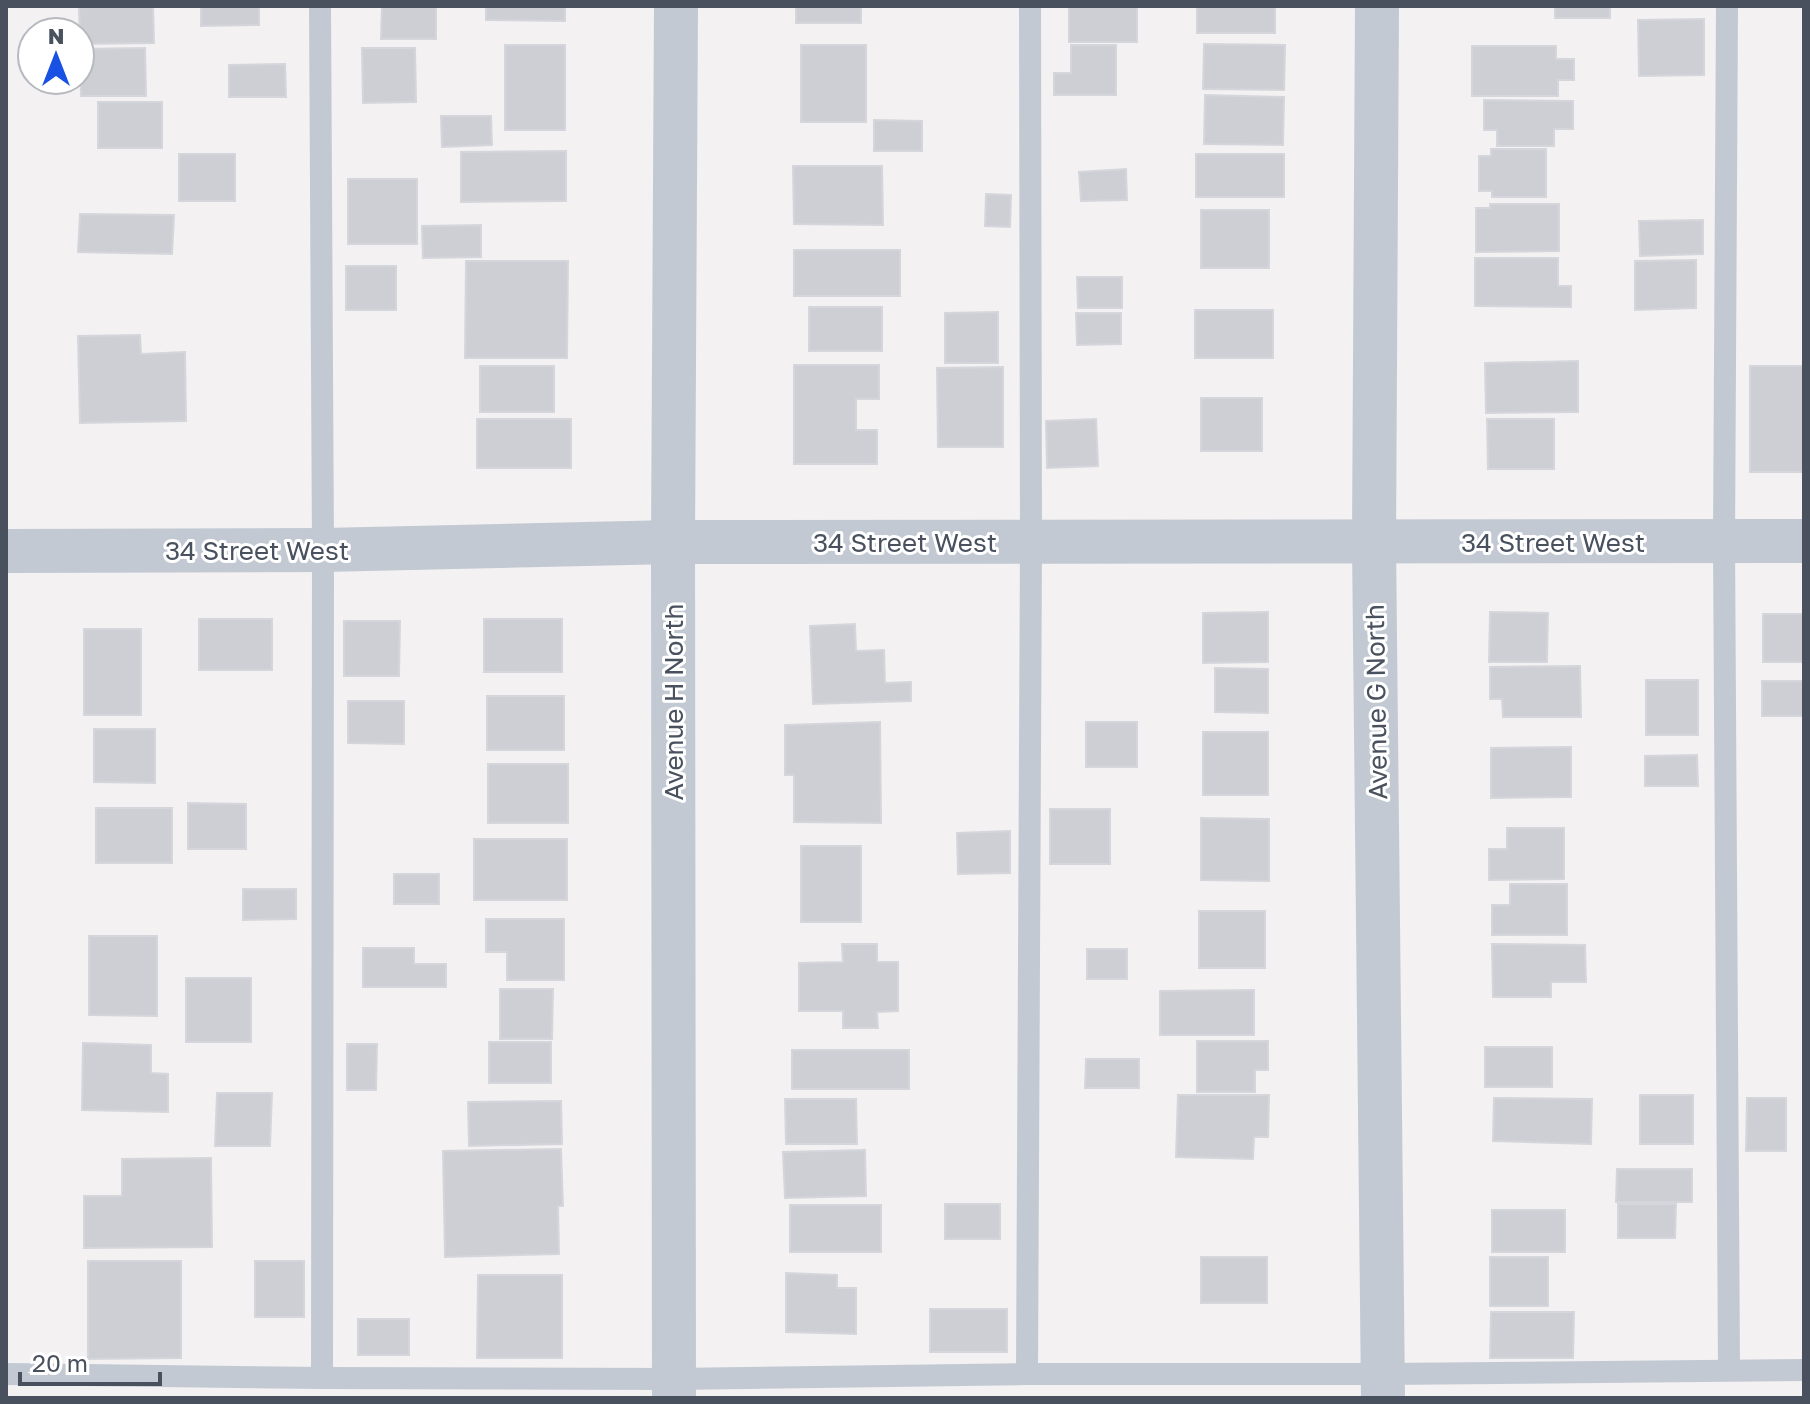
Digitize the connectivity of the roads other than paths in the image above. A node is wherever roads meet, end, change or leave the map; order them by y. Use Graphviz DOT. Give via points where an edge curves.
graph roads {
  1 [pos="320,6"];
  2 [pos="676,6"];
  3 [pos="1030,6"];
  4 [pos="1377,6"];
  5 [pos="1727,6"];
  6 [pos="1804,541"];
  7 [pos="673,542"];
  8 [pos="1031,542"];
  9 [pos="1374,542"];
  10 [pos="1724,542"];
  11 [pos="323,550"];
  12 [pos="6,551"];
  13 [pos="1729,1370"];
  14 [pos="1804,1370"];
  15 [pos="6,1374"];
  16 [pos="1027,1374"];
  17 [pos="322,1378"];
  18 [pos="1383,1386"];
  19 [pos="674,1388"];
  1 -- 11 [label="lane"];
  2 -- 7 [label="street, Avenue H North"];
  3 -- 8 [label="lane"];
  4 -- 9 [label="street, Avenue G North"];
  5 -- 10 [label="lane"];
  6 -- 10 [label="street, 34 Street West"];
  7 -- 8 [label="street, 34 Street West"];
  7 -- 11 [label="street, 34 Street West"];
  7 -- 19 [label="street, Avenue H North"];
  8 -- 9 [label="street, 34 Street West"];
  8 -- 16 [label="lane"];
  9 -- 10 [label="street, 34 Street West"];
  9 -- 18 [label="street, Avenue G North"];
  10 -- 13 [label="lane"];
  11 -- 12 [label="street, 34 Street West"];
  11 -- 17 [label="lane"];
  13 -- 14 [label="lane"];
  13 -- 18 [label="lane"];
  15 -- 17 [label="lane"];
  16 -- 18 [label="lane"];
  16 -- 19 [label="lane"];
  17 -- 19 [label="lane"];
}
